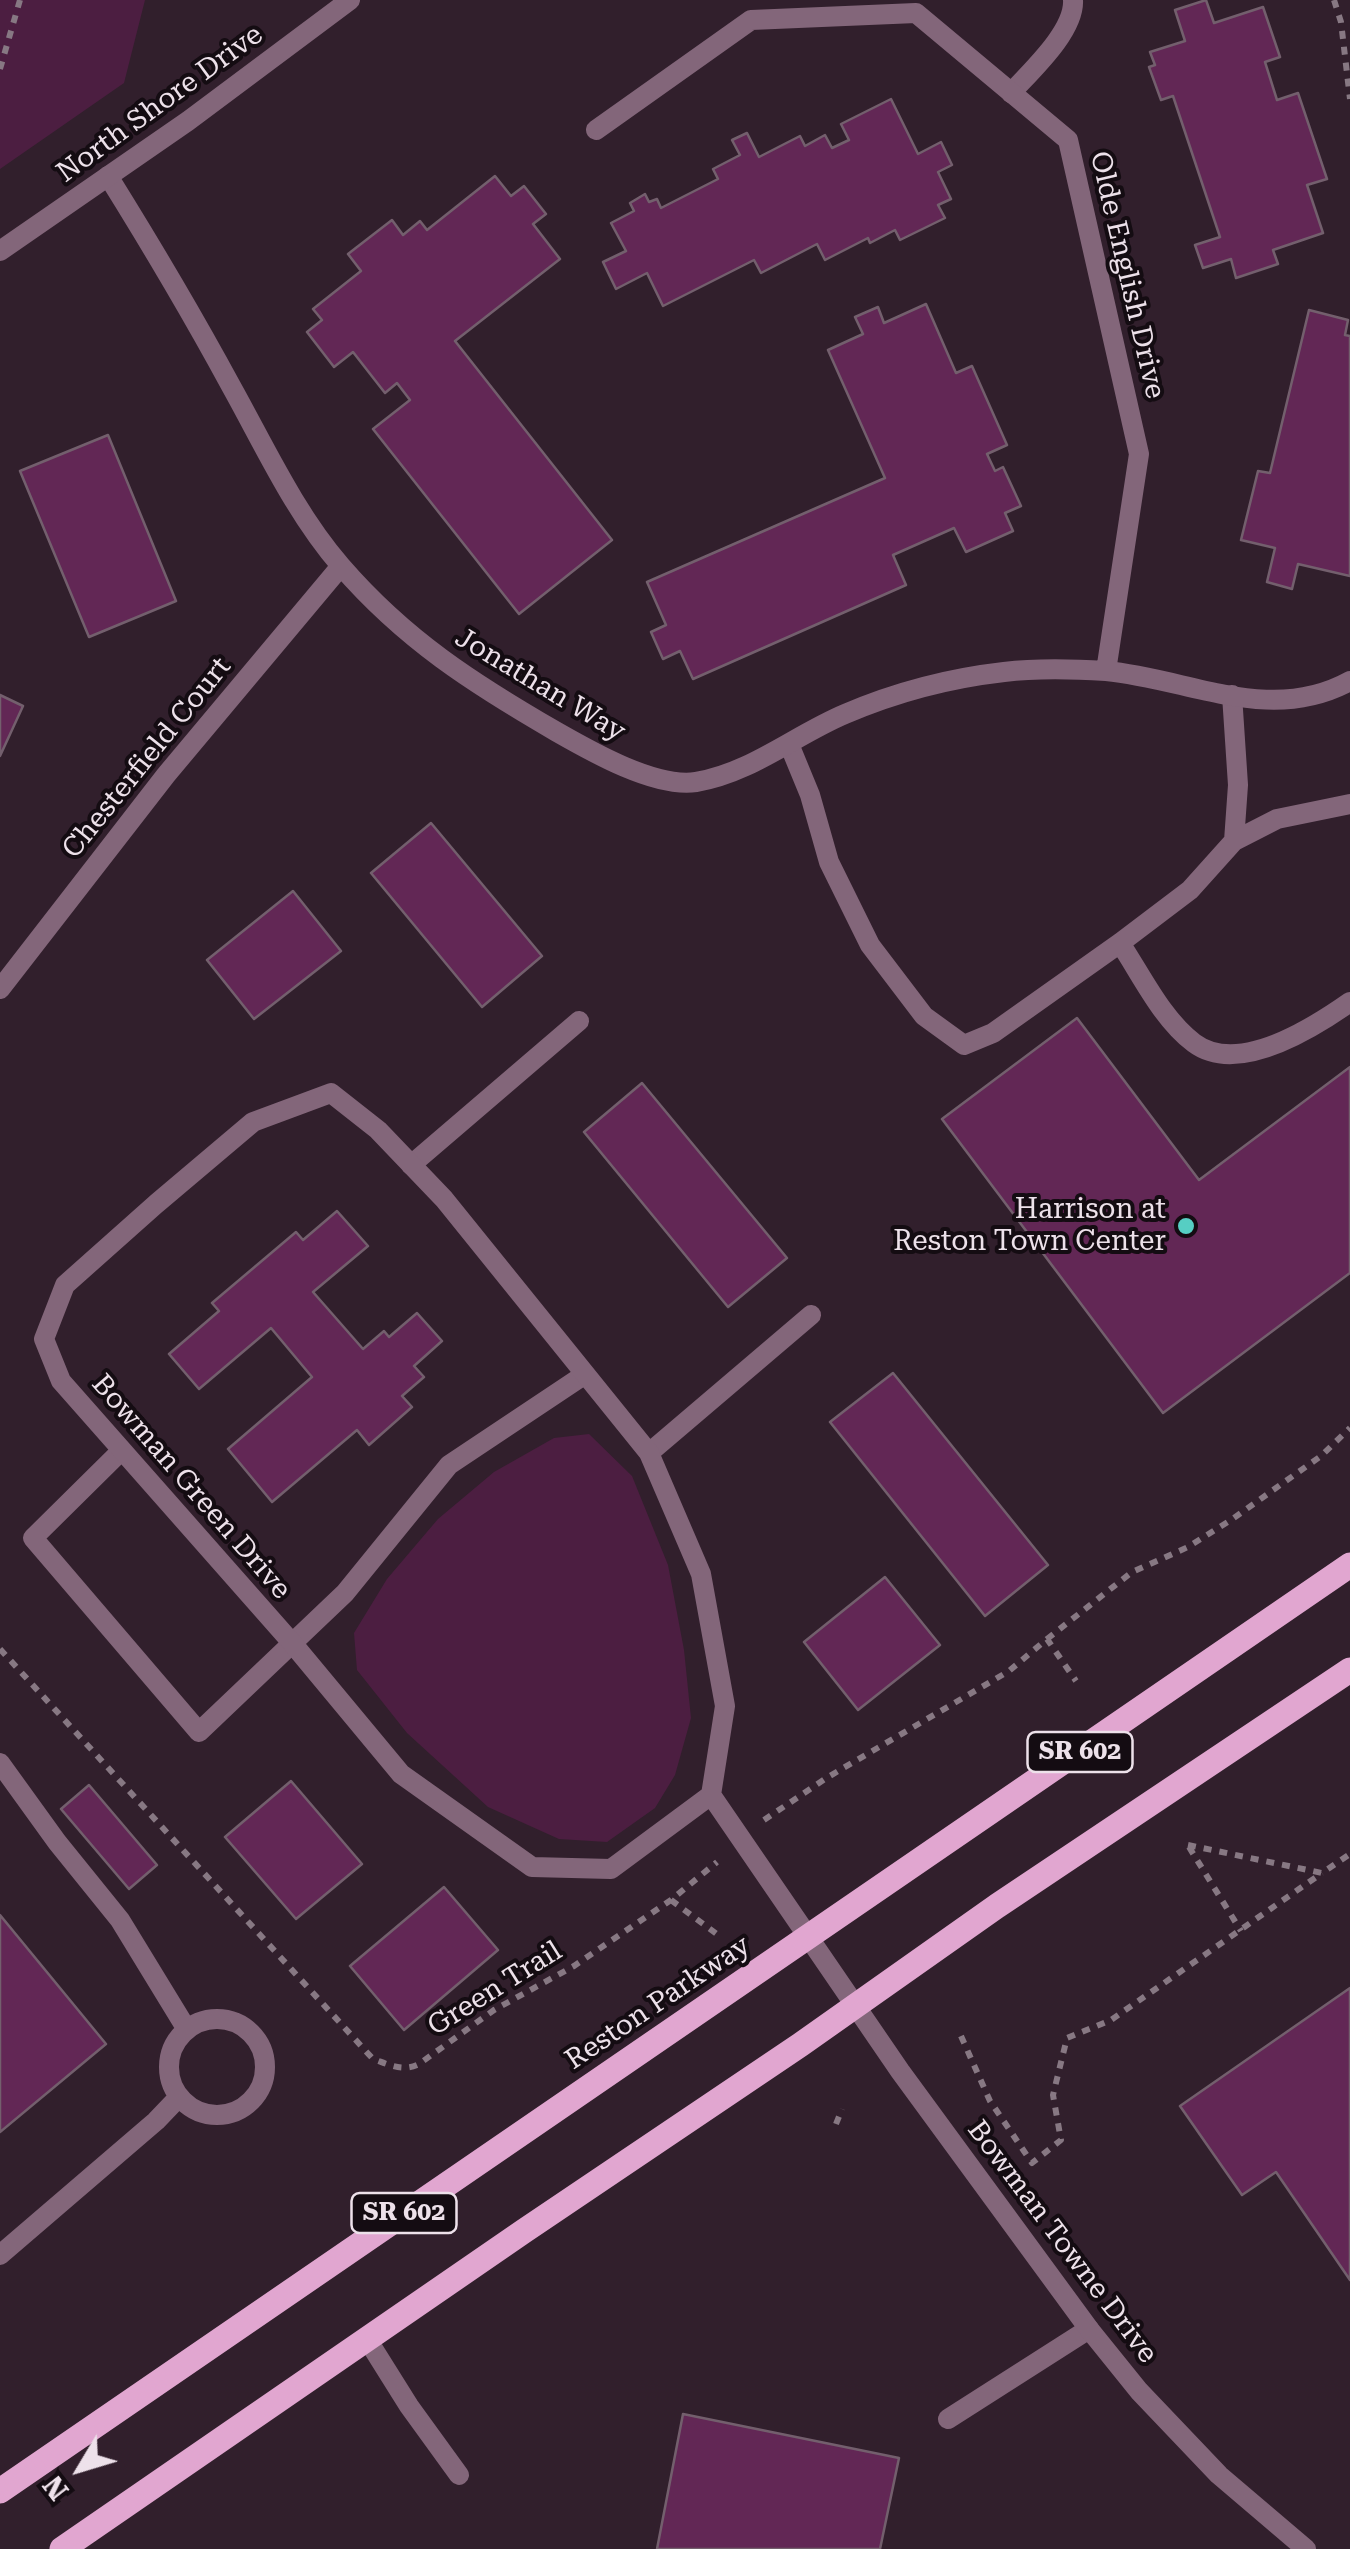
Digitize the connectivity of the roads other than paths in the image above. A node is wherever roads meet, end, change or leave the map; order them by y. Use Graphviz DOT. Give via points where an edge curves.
graph roads {
  1 [pos="350,0"];
  2 [pos="1074,0"];
  3 [pos="922,7"];
  4 [pos="1011,92"];
  5 [pos="596,130"];
  6 [pos="108,176"];
  7 [pos="0,251"];
  8 [pos="341,566"];
  9 [pos="1106,672"];
  10 [pos="1350,681"];
  11 [pos="1232,696"];
  12 [pos="789,744"];
  13 [pos="1350,804"];
  14 [pos="1234,841"];
  15 [pos="1120,943"];
  16 [pos="0,989"];
  17 [pos="1350,1002"];
  18 [pos="580,1021"];
  19 [pos="411,1165"];
  20 [pos="811,1315"];
  21 [pos="584,1375"];
  22 [pos="121,1450"];
  23 [pos="648,1453"];
  24 [pos="1350,1565"];
  25 [pos="293,1644"];
  26 [pos="1350,1670"];
  27 [pos="0,1762"];
  28 [pos="711,1795"];
  29 [pos="809,1938"];
  30 [pos="855,2006"];
  31 [pos="186,2028"];
  32 [pos="178,2098"];
  33 [pos="0,2256"];
  34 [pos="1089,2329"];
  35 [pos="368,2340"];
  36 [pos="948,2419"];
  37 [pos="459,2475"];
  38 [pos="0,2491"];
  39 [pos="62,2549"];
  40 [pos="1306,2549"];
  1 -- 6 [label="street, North Shore Drive"];
  2 -- 4 [label="street" via="1057,41"];
  3 -- 4 [label="street, Olde English Drive"];
  3 -- 5 [label="street, Olde English Drive" via="752,20"];
  4 -- 9 [label="street, Olde English Drive" via="1068,140 1139,454"];
  6 -- 7 [label="street, North Shore Drive"];
  6 -- 8 [label="street, Jonathan Way" via="170,274 299,510"];
  8 -- 12 [label="street, Jonathan Way" via="420,646 599,756 643,774 692,782 742,768"];
  8 -- 16 [label="street, Chesterfield Court" via="166,774"];
  9 -- 11 [label="street, Jonathan Way"];
  9 -- 12 [label="street, Jonathan Way" via="1005,672 911,690 844,714"];
  10 -- 11 [label="street, Jonathan Way" via="1287,702"];
  11 -- 14 [label="street"];
  12 -- 15 [label="street" via="828,862 870,945 924,1016 964,1045"];
  13 -- 14 [label="street" via="1277,819"];
  14 -- 15 [label="street" via="1190,890"];
  15 -- 17 [label="street" via="1169,1018 1211,1052 1240,1054 1282,1042"];
  18 -- 19 [label="street"];
  19 -- 21 [label="street, Bowman Green Drive"];
  19 -- 22 [label="street, Bowman Green Drive" via="331,1093 253,1122 65,1285 44,1339 61,1381"];
  20 -- 23 [label="street"];
  21 -- 23 [label="street, Bowman Green Drive"];
  21 -- 25 [label="street" via="449,1465 345,1593"];
  22 -- 25 [label="street, Bowman Green Drive"];
  22 -- 25 [label="street" via="33,1538 199,1732"];
  23 -- 28 [label="street, Bowman Green Drive" via="701,1574 724,1706"];
  24 -- 29 [label="main road, Reston Parkway / SR 602"];
  25 -- 28 [label="street, Bowman Green Drive" via="402,1774 532,1867 611,1869"];
  26 -- 30 [label="main road, SR 602"];
  27 -- 31 [label="street" via="120,1920"];
  28 -- 29 [label="street"];
  29 -- 30 [label="street, Bowman Towne Drive"];
  29 -- 38 [label="main road, Reston Parkway / SR 602"];
  30 -- 34 [label="street, Bowman Towne Drive"];
  30 -- 35 [label="main road, SR 602"];
  31 -- 32 [label="street" via="171,2049 168,2074"];
  31 -- 32 [label="street" via="222,2019 255,2036 266,2060 264,2085 248,2106 224,2116 199,2113"];
  32 -- 33 [label="street"];
  34 -- 36 [label="street"];
  34 -- 40 [label="street, Bowman Towne Drive" via="1219,2475"];
  35 -- 37 [label="street"];
  35 -- 39 [label="main road, SR 602"];
}
